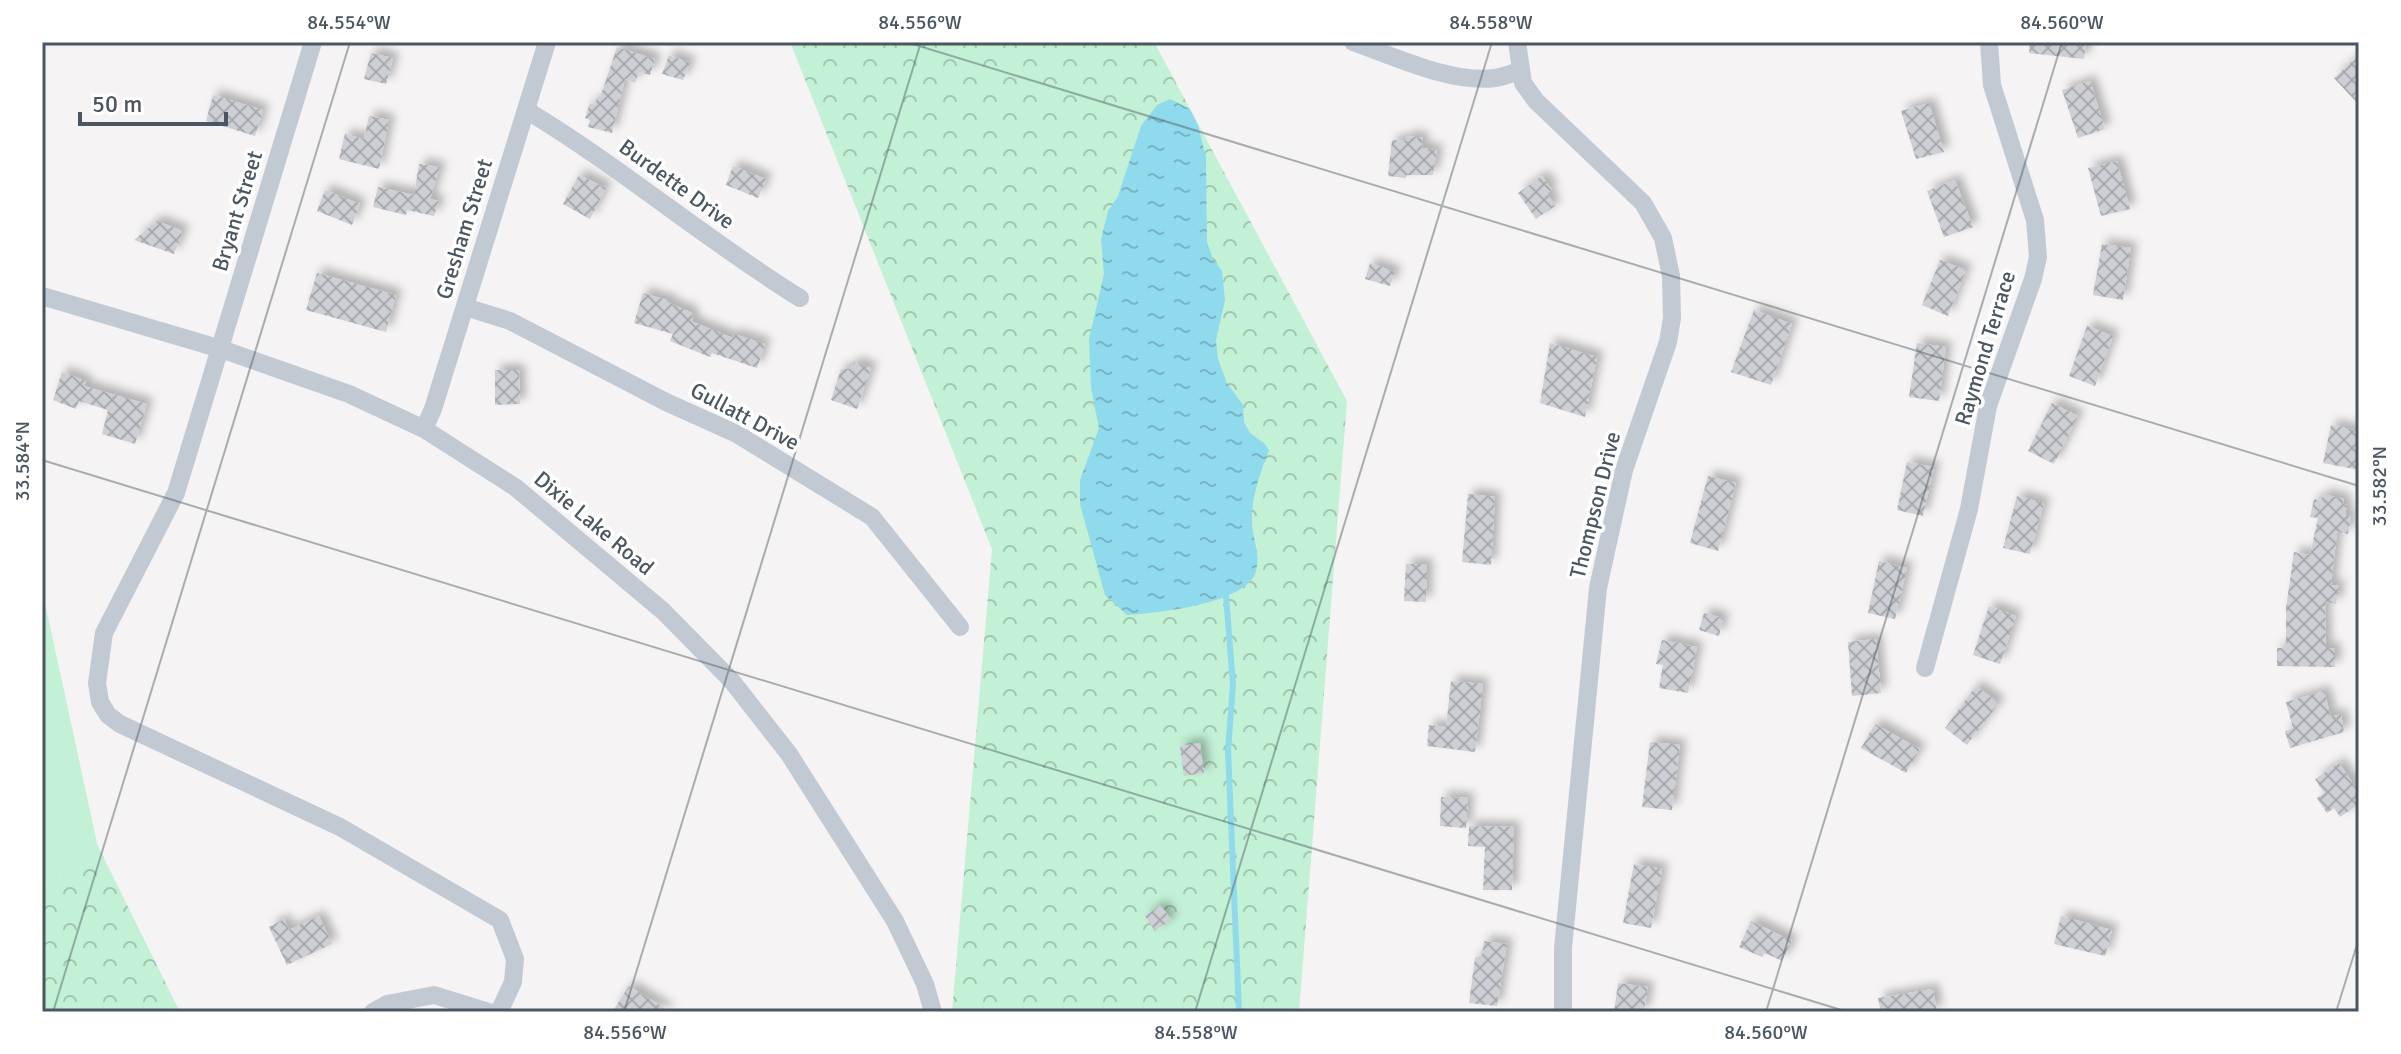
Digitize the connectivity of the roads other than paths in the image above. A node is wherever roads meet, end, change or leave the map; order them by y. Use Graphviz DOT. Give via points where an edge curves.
graph roads {
  1 [pos="313,42"];
  2 [pos="547,42"];
  3 [pos="1353,42"];
  4 [pos="1517,42"];
  5 [pos="1989,42"];
  6 [pos="1520,71"];
  7 [pos="526,110"];
  8 [pos="42,296"];
  9 [pos="800,298"];
  10 [pos="465,307"];
  11 [pos="221,349"];
  12 [pos="424,429"];
  13 [pos="960,627"];
  14 [pos="1925,668"];
  15 [pos="373,1012"];
  16 [pos="489,1012"];
  17 [pos="499,1012"];
  18 [pos="933,1012"];
  19 [pos="1563,1012"];
  1 -- 11 [label="street, Bryant Street"];
  2 -- 7 [label="street, Gresham Street"];
  3 -- 6 [label="street" via="1462,77 1495,78"];
  4 -- 6 [label="street, Thompson Drive"];
  5 -- 14 [label="street, Raymond Terrace" via="1992,85 2035,220 2038,257 1988,406 1969,509"];
  6 -- 19 [label="street, Thompson Drive" via="1536,101 1643,203 1663,238 1671,276 1668,342 1624,470 1598,588 1563,948"];
  7 -- 9 [label="street, Burdette Drive" via="580,142"];
  7 -- 10 [label="street, Gresham Street"];
  8 -- 11 [label="street, Dixie Lake Road"];
  10 -- 12 [label="street, Gresham Street"];
  10 -- 13 [label="street, Gullatt Drive" via="510,321 737,434 872,517"];
  11 -- 12 [label="street, Dixie Lake Road" via="349,394"];
  11 -- 17 [label="street, Bryant Street" via="176,493 104,633 97,683 100,702 120,724 340,827 500,920 515,959 513,982"];
  12 -- 18 [label="street, Dixie Lake Road" via="515,487 663,611 731,680 789,754 895,921"];
  15 -- 16 [label="street" via="434,995"];
}
